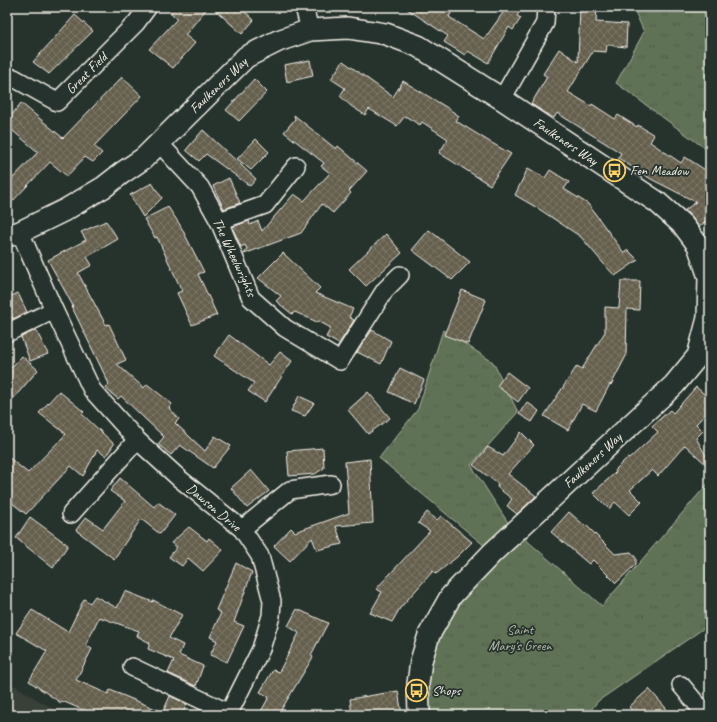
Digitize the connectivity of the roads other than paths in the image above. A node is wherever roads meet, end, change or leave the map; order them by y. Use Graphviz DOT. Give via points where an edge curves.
graph roads {
  1 [pos="148,7"];
  2 [pos="304,7"];
  3 [pos="546,7"];
  4 [pos="310,30"];
  5 [pos="14,78"];
  6 [pos="502,99"];
  7 [pos="159,143"];
  8 [pos="296,166"];
  9 [pos="219,221"];
  10 [pos="14,234"];
  11 [pos="400,276"];
  12 [pos="709,277"];
  13 [pos="54,310"];
  14 [pos="7,334"];
  15 [pos="138,440"];
  16 [pos="331,484"];
  17 [pos="71,514"];
  18 [pos="242,529"];
  19 [pos="132,668"];
  20 [pos="681,685"];
  21 [pos="420,715"];
  22 [pos="706,715"];
  1 -- 5 [label="street, Great Field" via="136,23 57,102"];
  2 -- 4 [label="street"];
  3 -- 6 [label="street" via="545,23"];
  4 -- 6 [label="street, Faulkeners Way" via="348,28 386,34 418,46"];
  4 -- 7 [label="street, Faulkeners Way" via="278,41 246,57"];
  6 -- 12 [label="street, Faulkeners Way" via="657,202 683,225 698,245"];
  7 -- 9 [label="street, The Wheelwrights" via="200,187"];
  7 -- 10 [label="street, Faulkeners Way" via="144,158 104,187 65,210"];
  8 -- 9 [label="street" via="265,205"];
  9 -- 11 [label="street, The Wheelwrights" via="251,298 285,328 340,361 385,290"];
  10 -- 13 [label="street, Dawson Drive"];
  12 -- 21 [label="street, Faulkeners Way" via="708,318 698,356 674,385 492,552 451,596 429,635 421,661 418,684"];
  13 -- 14 [label="street"];
  13 -- 15 [label="street, Dawson Drive" via="92,390"];
  15 -- 17 [label="street"];
  15 -- 18 [label="street, Dawson Drive" via="180,479"];
  16 -- 18 [label="street" via="290,490"];
  18 -- 19 [label="street, Dawson Drive" via="260,556 272,602 262,649 229,713"];
  20 -- 22 [label="street"];
}
